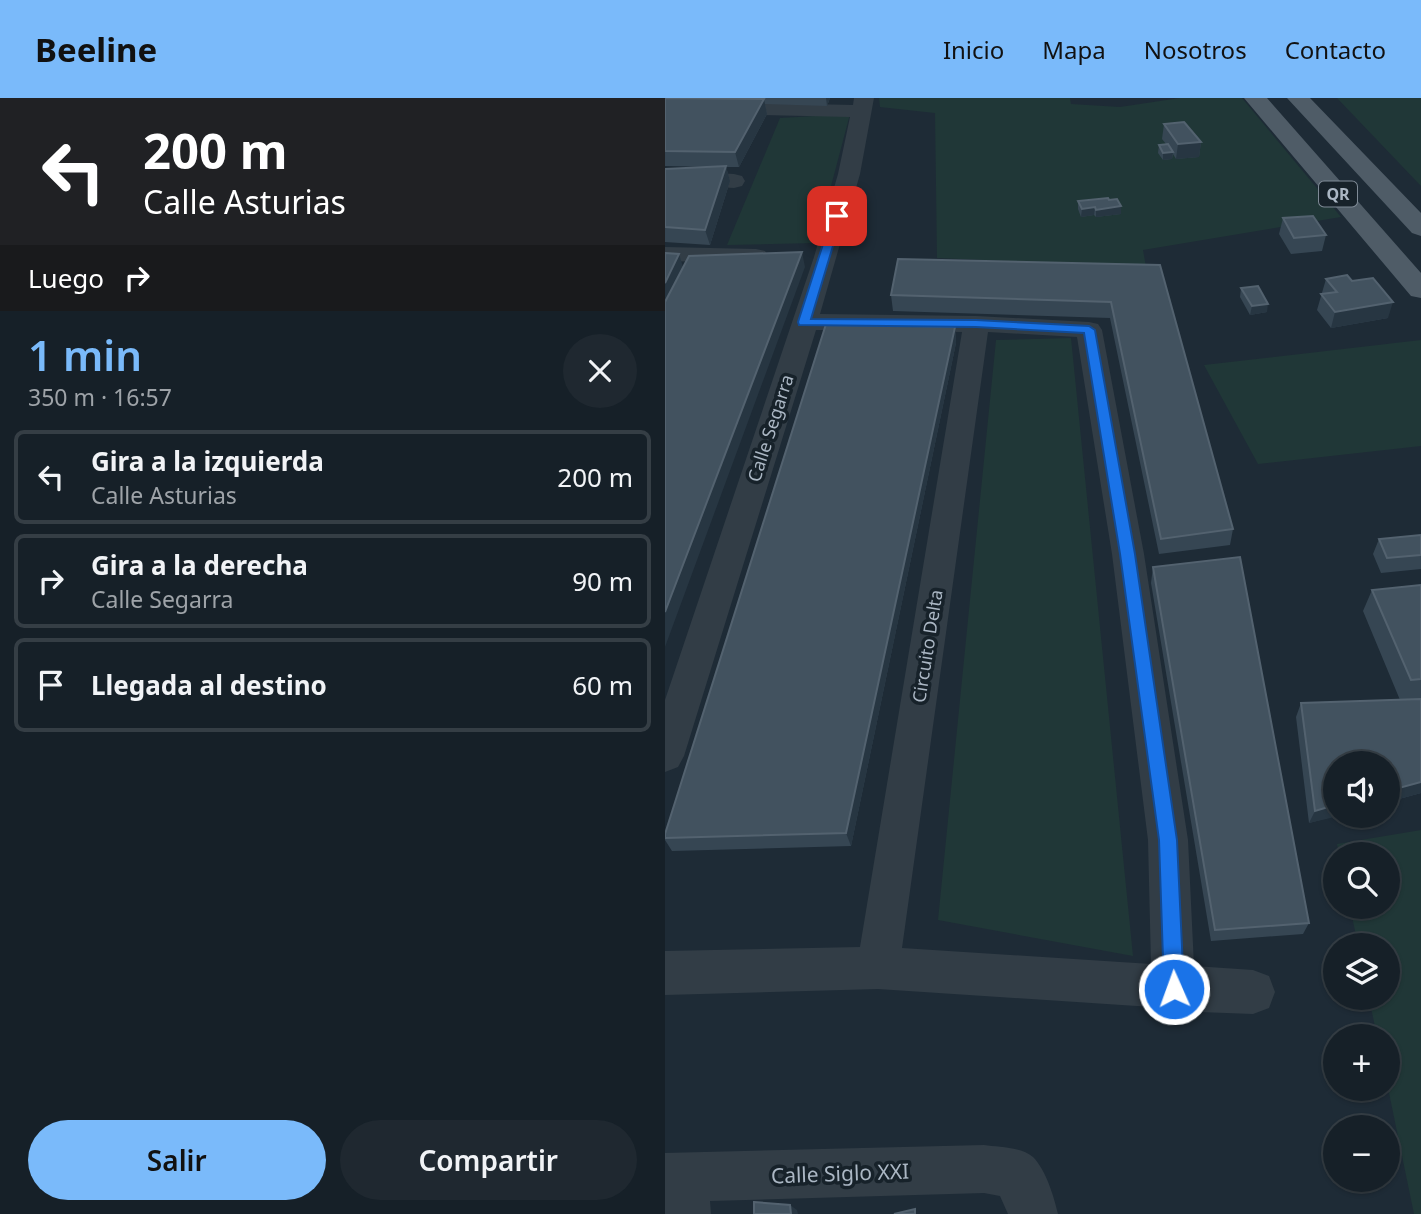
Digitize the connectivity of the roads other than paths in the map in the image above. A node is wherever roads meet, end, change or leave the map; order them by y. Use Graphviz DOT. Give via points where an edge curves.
graph roads {
  1 [pos="1255,98"];
  2 [pos="1299,98"];
  3 [pos="863,104"];
  4 [pos="665,107"];
  5 [pos="665,177"];
  6 [pos="734,181"];
  7 [pos="1421,228"];
  8 [pos="665,254"];
  9 [pos="803,257"];
  10 [pos="1421,290"];
  11 [pos="804,322"];
  12 [pos="976,324"];
  13 [pos="665,755"];
  14 [pos="878,968"];
  15 [pos="665,973"];
  16 [pos="1174,989"];
  17 [pos="1253,992"];
  18 [pos="679,1190"];
  19 [pos="1024,1194"];
  1 -- 10 [label="main road, QR"];
  2 -- 7 [label="main road, QR"];
  3 -- 4 [label="street"];
  3 -- 9 [label="street, Calle Segarra" via="849,174"];
  5 -- 6 [label="street"];
  8 -- 9 [label="street"];
  9 -- 11 [label="street, Calle Segarra"];
  11 -- 12 [label="street"];
  11 -- 13 [label="street, Calle Segarra"];
  12 -- 14 [label="street, Circuito Delta"];
  12 -- 16 [label="street" via="1089,330 1128,554 1168,840"];
  14 -- 15 [label="street"];
  14 -- 16 [label="street"];
  16 -- 17 [label="street"];
  18 -- 19 [label="street, Calle Siglo XXI" via="983,1169"];
}
